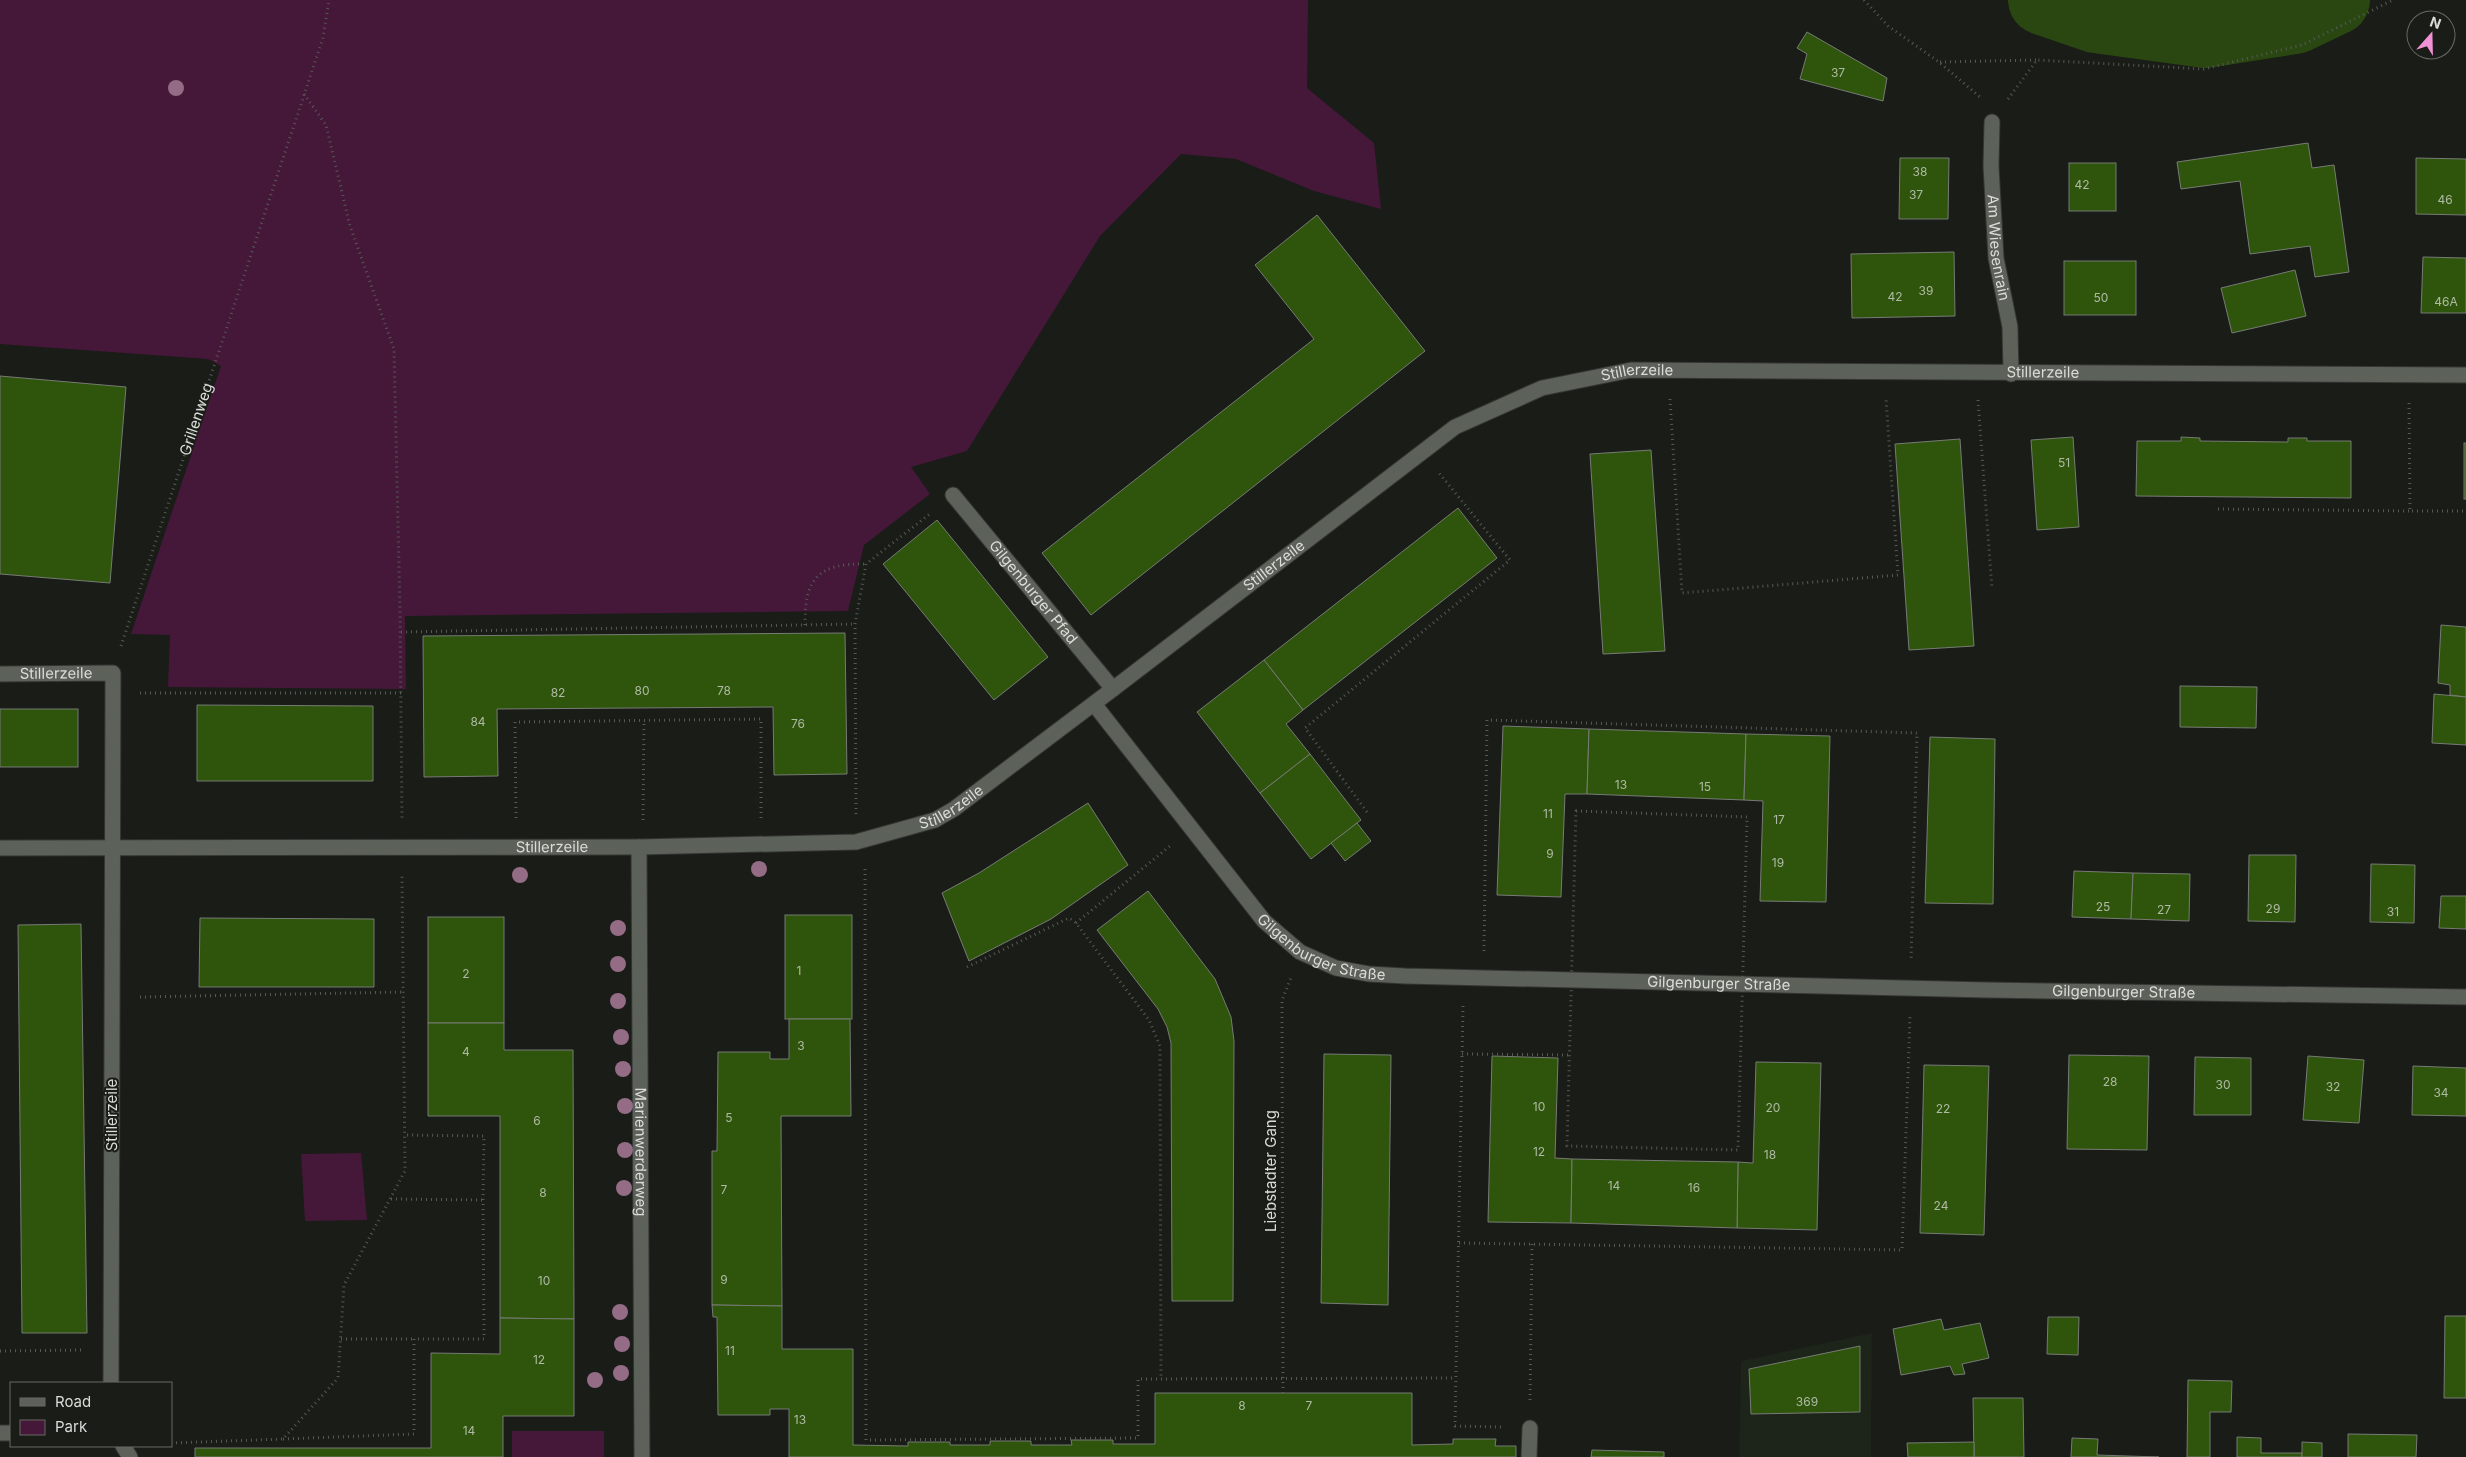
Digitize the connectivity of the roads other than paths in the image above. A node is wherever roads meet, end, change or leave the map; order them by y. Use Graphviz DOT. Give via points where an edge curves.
graph roads {
  1 [pos="1992,122"];
  2 [pos="2011,374"];
  3 [pos="2466,375"];
  4 [pos="953,495"];
  5 [pos="0,674"];
  6 [pos="1113,689"];
  7 [pos="1094,704"];
  8 [pos="114,847"];
  9 [pos="0,848"];
  10 [pos="639,848"];
  11 [pos="2466,997"];
  12 [pos="111,1382"];
  13 [pos="1530,1428"];
  14 [pos="642,1457"];
  15 [pos="1529,1457"];
  1 -- 2 [label="street, Am Wiesenrain" via="1996,258 2010,327"];
  2 -- 3 [label="street, Stillerzeile"];
  2 -- 6 [label="street, Stillerzeile" via="1631,370 1542,388 1455,427"];
  4 -- 6 [label="street, Gilgenburger Pfad"];
  5 -- 8 [label="street, Stillerzeile" via="113,673"];
  6 -- 7 [label="street, Stillerzeile"];
  7 -- 10 [label="street, Stillerzeile" via="935,820 861,841"];
  7 -- 11 [label="street, Gilgenburger Straße" via="1264,921 1300,952 1336,968 1369,974 1464,978"];
  8 -- 9 [label="street, Stillerzeile"];
  8 -- 10 [label="street, Stillerzeile"];
  8 -- 12 [label="street, Stillerzeile"];
  10 -- 14 [label="street, Marienwerderweg"];
  13 -- 15 [label="street"];
}
